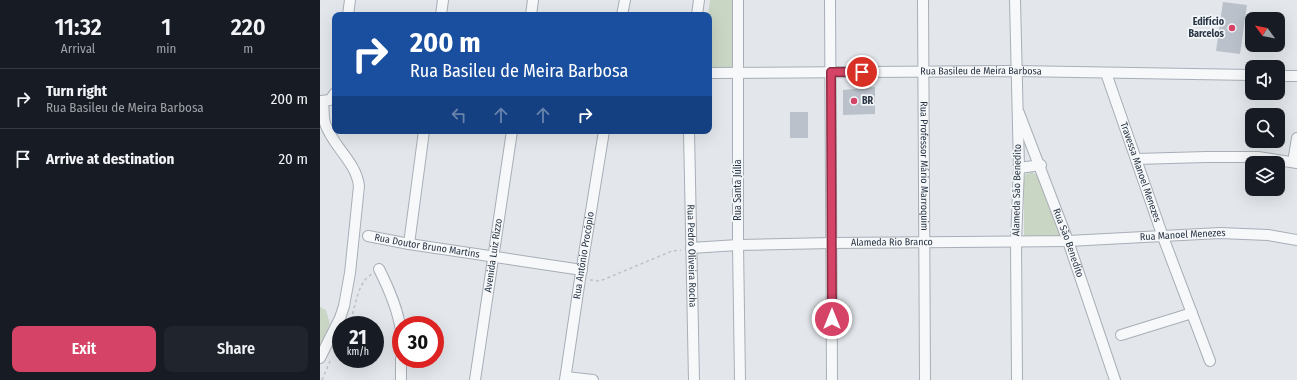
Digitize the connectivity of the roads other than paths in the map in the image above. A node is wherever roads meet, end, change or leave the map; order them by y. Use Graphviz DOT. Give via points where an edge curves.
graph roads {
  1 [pos="350,0"];
  2 [pos="444,0"];
  3 [pos="533,0"];
  4 [pos="625,0"];
  5 [pos="699,0"];
  6 [pos="738,0"];
  7 [pos="830,0"];
  8 [pos="923,0"];
  9 [pos="1015,0"];
  10 [pos="348,12"];
  11 [pos="442,12"];
  12 [pos="531,12"];
  13 [pos="623,12"];
  14 [pos="697,12"];
  15 [pos="924,71"];
  16 [pos="1016,71"];
  17 [pos="831,72"];
  18 [pos="712,73"];
  19 [pos="738,73"];
  20 [pos="1106,73"];
  21 [pos="1245,75"];
  22 [pos="1285,76"];
  23 [pos="1297,76"];
  24 [pos="332,98"];
  25 [pos="322,101"];
  26 [pos="1017,107"];
  27 [pos="424,134"];
  28 [pos="512,134"];
  29 [pos="604,134"];
  30 [pos="689,134"];
  31 [pos="1297,138"];
  32 [pos="1136,158"];
  33 [pos="1295,163"];
  34 [pos="1040,166"];
  35 [pos="1019,168"];
  36 [pos="368,236"];
  37 [pos="1163,237"];
  38 [pos="1068,240"];
  39 [pos="1297,240"];
  40 [pos="1016,241"];
  41 [pos="924,242"];
  42 [pos="831,243"];
  43 [pos="409,244"];
  44 [pos="738,245"];
  45 [pos="691,248"];
  46 [pos="494,257"];
  47 [pos="379,270"];
  48 [pos="581,274"];
  49 [pos="1192,313"];
  50 [pos="398,316"];
  51 [pos="1121,336"];
  52 [pos="320,358"];
  53 [pos="1210,361"];
  54 [pos="401,368"];
  55 [pos="566,379"];
  56 [pos="401,380"];
  57 [pos="475,380"];
  58 [pos="593,380"];
  59 [pos="694,380"];
  60 [pos="740,380"];
  61 [pos="832,380"];
  62 [pos="925,380"];
  63 [pos="1017,380"];
  64 [pos="1115,380"];
  1 -- 10 [label="street"];
  2 -- 11 [label="street"];
  3 -- 12 [label="street"];
  4 -- 13 [label="street"];
  5 -- 14 [label="street"];
  6 -- 19 [label="street, Rua Santa Júlia"];
  7 -- 17 [label="street"];
  8 -- 15 [label="street, Rua Professor Mário Marroquim"];
  9 -- 16 [label="street, Alameda São Benedito"];
  15 -- 16 [label="street, Rua Basileu de Meira Barbosa"];
  15 -- 17 [label="street, Rua Basileu de Meira Barbosa"];
  15 -- 41 [label="street, Rua Professor Mário Marroquim"];
  16 -- 20 [label="street, Rua Basileu de Meira Barbosa"];
  16 -- 26 [label="street, Alameda São Benedito"];
  17 -- 19 [label="street, Rua Basileu de Meira Barbosa"];
  17 -- 42 [label="street"];
  18 -- 19 [label="street, Rua Basileu de Meira Barbosa"];
  19 -- 44 [label="street, Rua Santa Júlia"];
  20 -- 21 [label="street, Rua Basileu de Meira Barbosa"];
  20 -- 32 [label="street, Travessa Manoel Menezes"];
  22 -- 23 [label="street"];
  24 -- 25 [label="street"];
  25 -- 52 [label="street" via="328,131 358,177 359,186 344,306"];
  26 -- 34 [label="street, Rua São Benedito"];
  26 -- 35 [label="street, Alameda São Benedito"];
  27 -- 43 [label="street"];
  28 -- 46 [label="street, Avenida Luiz Rizzo"];
  29 -- 48 [label="street, Rua Antônio Procópio"];
  30 -- 45 [label="street, Rua Pedro Oliveira Rocha"];
  31 -- 33 [label="street"];
  32 -- 33 [label="street" via="1258,157"];
  32 -- 37 [label="street, Travessa Manoel Menezes"];
  34 -- 35 [label="street"];
  34 -- 38 [label="street, Rua São Benedito"];
  35 -- 40 [label="street, Alameda São Benedito"];
  36 -- 43 [label="street, Rua Doutor Bruno Martins"];
  37 -- 38 [label="street, Rua Manoel Menezes"];
  37 -- 39 [label="street, Rua Manoel Menezes" via="1220,233 1268,235"];
  37 -- 49 [label="street, Travessa Manoel Menezes"];
  38 -- 40 [label="street, Alameda Rio Branco"];
  38 -- 64 [label="street, Rua São Benedito"];
  40 -- 41 [label="street, Alameda Rio Branco"];
  40 -- 63 [label="street, Alameda São Benedito"];
  41 -- 42 [label="street, Alameda Rio Branco"];
  41 -- 62 [label="street, Rua Professor Mário Marroquim"];
  42 -- 44 [label="street, Alameda Rio Branco"];
  42 -- 61 [label="street"];
  43 -- 46 [label="street, Rua Doutor Bruno Martins"];
  44 -- 45 [label="street, Alameda Rio Branco"];
  44 -- 60 [label="street, Rua Santa Júlia"];
  45 -- 59 [label="street, Rua Pedro Oliveira Rocha"];
  46 -- 48 [label="street, Rua Doutor Bruno Martins"];
  46 -- 57 [label="street, Avenida Luiz Rizzo"];
  47 -- 50 [label="street" via="392,296"];
  48 -- 55 [label="street, Rua Antônio Procópio"];
  49 -- 51 [label="street"];
  49 -- 53 [label="street, Travessa Manoel Menezes"];
  54 -- 56 [label="street"];
  55 -- 58 [label="street"];
}
